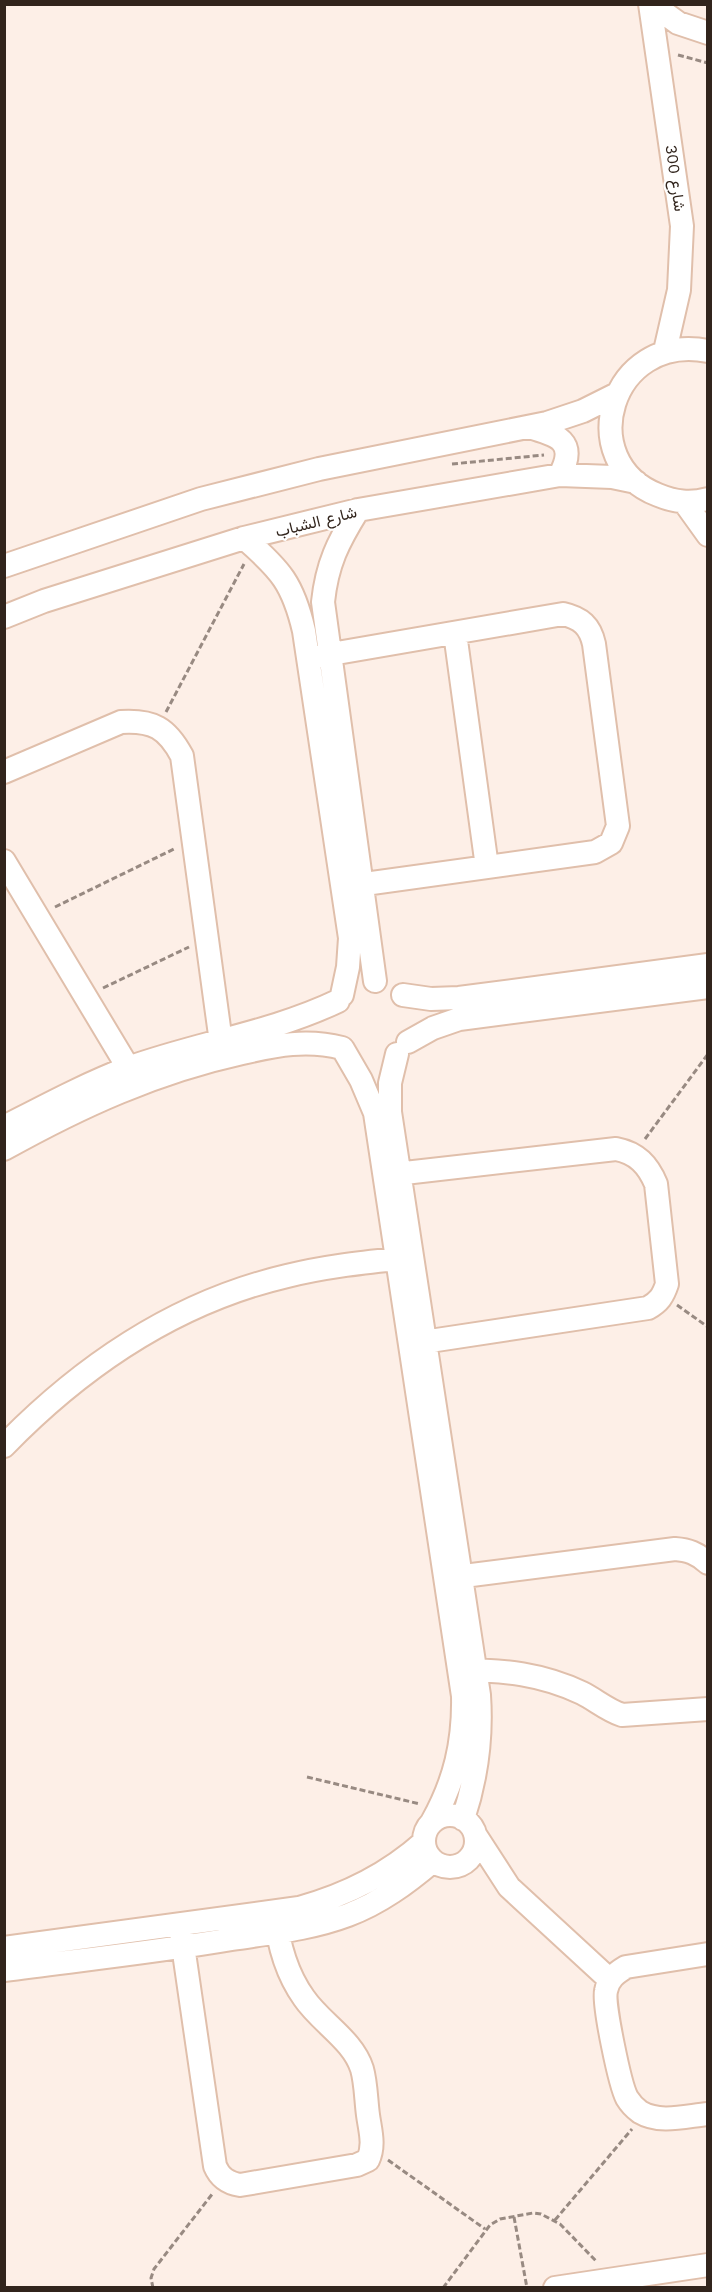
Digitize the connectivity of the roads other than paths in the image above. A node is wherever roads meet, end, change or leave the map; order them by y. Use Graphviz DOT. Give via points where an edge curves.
graph roads {
  1 [pos="651,4"];
  2 [pos="708,33"];
  3 [pos="665,351"];
  4 [pos="708,351"];
  5 [pos="617,394"];
  6 [pos="528,427"];
  7 [pos="560,475"];
  8 [pos="636,482"];
  9 [pos="708,499"];
  10 [pos="685,503"];
  11 [pos="358,510"];
  12 [pos="708,535"];
  13 [pos="249,542"];
  14 [pos="4,566"];
  15 [pos="4,617"];
  16 [pos="455,633"];
  17 [pos="319,656"];
  18 [pos="4,772"];
  19 [pos="4,861"];
  20 [pos="487,867"];
  21 [pos="352,886"];
  22 [pos="708,965"];
  23 [pos="375,981"];
  24 [pos="708,987"];
  25 [pos="403,995"];
  26 [pos="340,998"];
  27 [pos="343,1048"];
  28 [pos="403,1048"];
  29 [pos="222,1049"];
  30 [pos="133,1076"];
  31 [pos="4,1128"];
  32 [pos="4,1149"];
  33 [pos="392,1175"];
  34 [pos="396,1259"];
  35 [pos="417,1343"];
  36 [pos="4,1446"];
  37 [pos="708,1563"];
  38 [pos="452,1578"];
  39 [pos="467,1670"];
  40 [pos="708,1709"];
  41 [pos="469,1827"];
  42 [pos="436,1840"];
  43 [pos="509,1887"];
  44 [pos="276,1922"];
  45 [pos="180,1925"];
  46 [pos="4,1947"];
  47 [pos="183,1947"];
  48 [pos="708,1954"];
  49 [pos="4,1970"];
  50 [pos="610,1980"];
  51 [pos="708,2114"];
  52 [pos="708,2265"];
  53 [pos="555,2288"];
  1 -- 2 [label="street" via="678,22"];
  1 -- 3 [label="street, شارع 300" via="682,226 679,290"];
  3 -- 4 [label="street"];
  3 -- 5 [label="street" via="636,367"];
  5 -- 6 [label="street" via="576,414"];
  5 -- 8 [label="street" via="611,431 615,450"];
  6 -- 7 [label="street" via="560,438 567,455"];
  6 -- 14 [label="street" via="319,469 201,499"];
  7 -- 8 [label="street, شارع الشباب"];
  7 -- 11 [label="street, شارع الشباب"];
  8 -- 10 [label="street" via="651,493"];
  9 -- 10 [label="street"];
  10 -- 12 [label="street"];
  11 -- 13 [label="street, شارع الشباب"];
  11 -- 17 [label="street" via="332,555 325,578"];
  13 -- 15 [label="street, شارع الشباب"];
  13 -- 17 [label="street" via="285,578"];
  16 -- 17 [label="street"];
  16 -- 20 [label="street"];
  16 -- 20 [label="street" via="563,614 585,623 594,644 618,826 616,836 595,852"];
  17 -- 21 [label="street"];
  18 -- 29 [label="street" via="121,722 140,721 158,727 173,739 182,756"];
  19 -- 30 [label="street"];
  20 -- 21 [label="street"];
  21 -- 23 [label="street"];
  21 -- 26 [label="street" via="348,967"];
  22 -- 25 [label="street" via="459,998"];
  23 -- 25 [label="street" via="396,988"];
  23 -- 26 [label="street" via="357,984"];
  24 -- 28 [label="street" via="459,1019 433,1028"];
  25 -- 28 [label="street" via="412,1013 412,1032"];
  26 -- 27 [label="street" via="334,1010 333,1030"];
  26 -- 29 [label="street"];
  27 -- 28 [label="street" via="369,1062 388,1059"];
  27 -- 29 [label="street" via="300,1042"];
  27 -- 33 [label="street" via="375,1113"];
  28 -- 33 [label="street" via="393,1068 390,1097"];
  29 -- 30 [label="street"];
  30 -- 31 [label="street" via="61,1098"];
  30 -- 32 [label="street"];
  33 -- 34 [label="street"];
  33 -- 35 [label="street"];
  33 -- 35 [label="street" via="616,1149 642,1160 656,1184 667,1284 657,1303 648,1308"];
  34 -- 35 [label="street"];
  34 -- 36 [label="street" via="285,1276 180,1314 85,1372"];
  35 -- 38 [label="street"];
  37 -- 38 [label="street" via="698,1554 675,1549"];
  38 -- 39 [label="street"];
  39 -- 40 [label="street" via="523,1673 555,1681 622,1715"];
  39 -- 41 [label="street" via="480,1712 480,1745"];
  39 -- 42 [label="street" via="460,1749"];
  41 -- 42 [label="street" via="453,1815 442,1816"];
  41 -- 42 [label="street" via="476,1845 468,1861"];
  41 -- 43 [label="street"];
  42 -- 43 [label="street"];
  42 -- 44 [label="street" via="395,1891 366,1907 326,1923"];
  43 -- 50 [label="street"];
  44 -- 45 [label="street"];
  44 -- 47 [label="street"];
  44 -- 47 [label="street" via="291,1978 318,2017 351,2049 362,2069 372,2149 368,2160 357,2165 240,2185 224,2179 215,2166"];
  45 -- 46 [label="street"];
  45 -- 47 [label="street"];
  47 -- 49 [label="street"];
  48 -- 50 [label="street" via="626,1967"];
  50 -- 51 [label="street" via="605,1999 628,2100 638,2111 652,2117"];
  52 -- 53 [label="street"];
}
